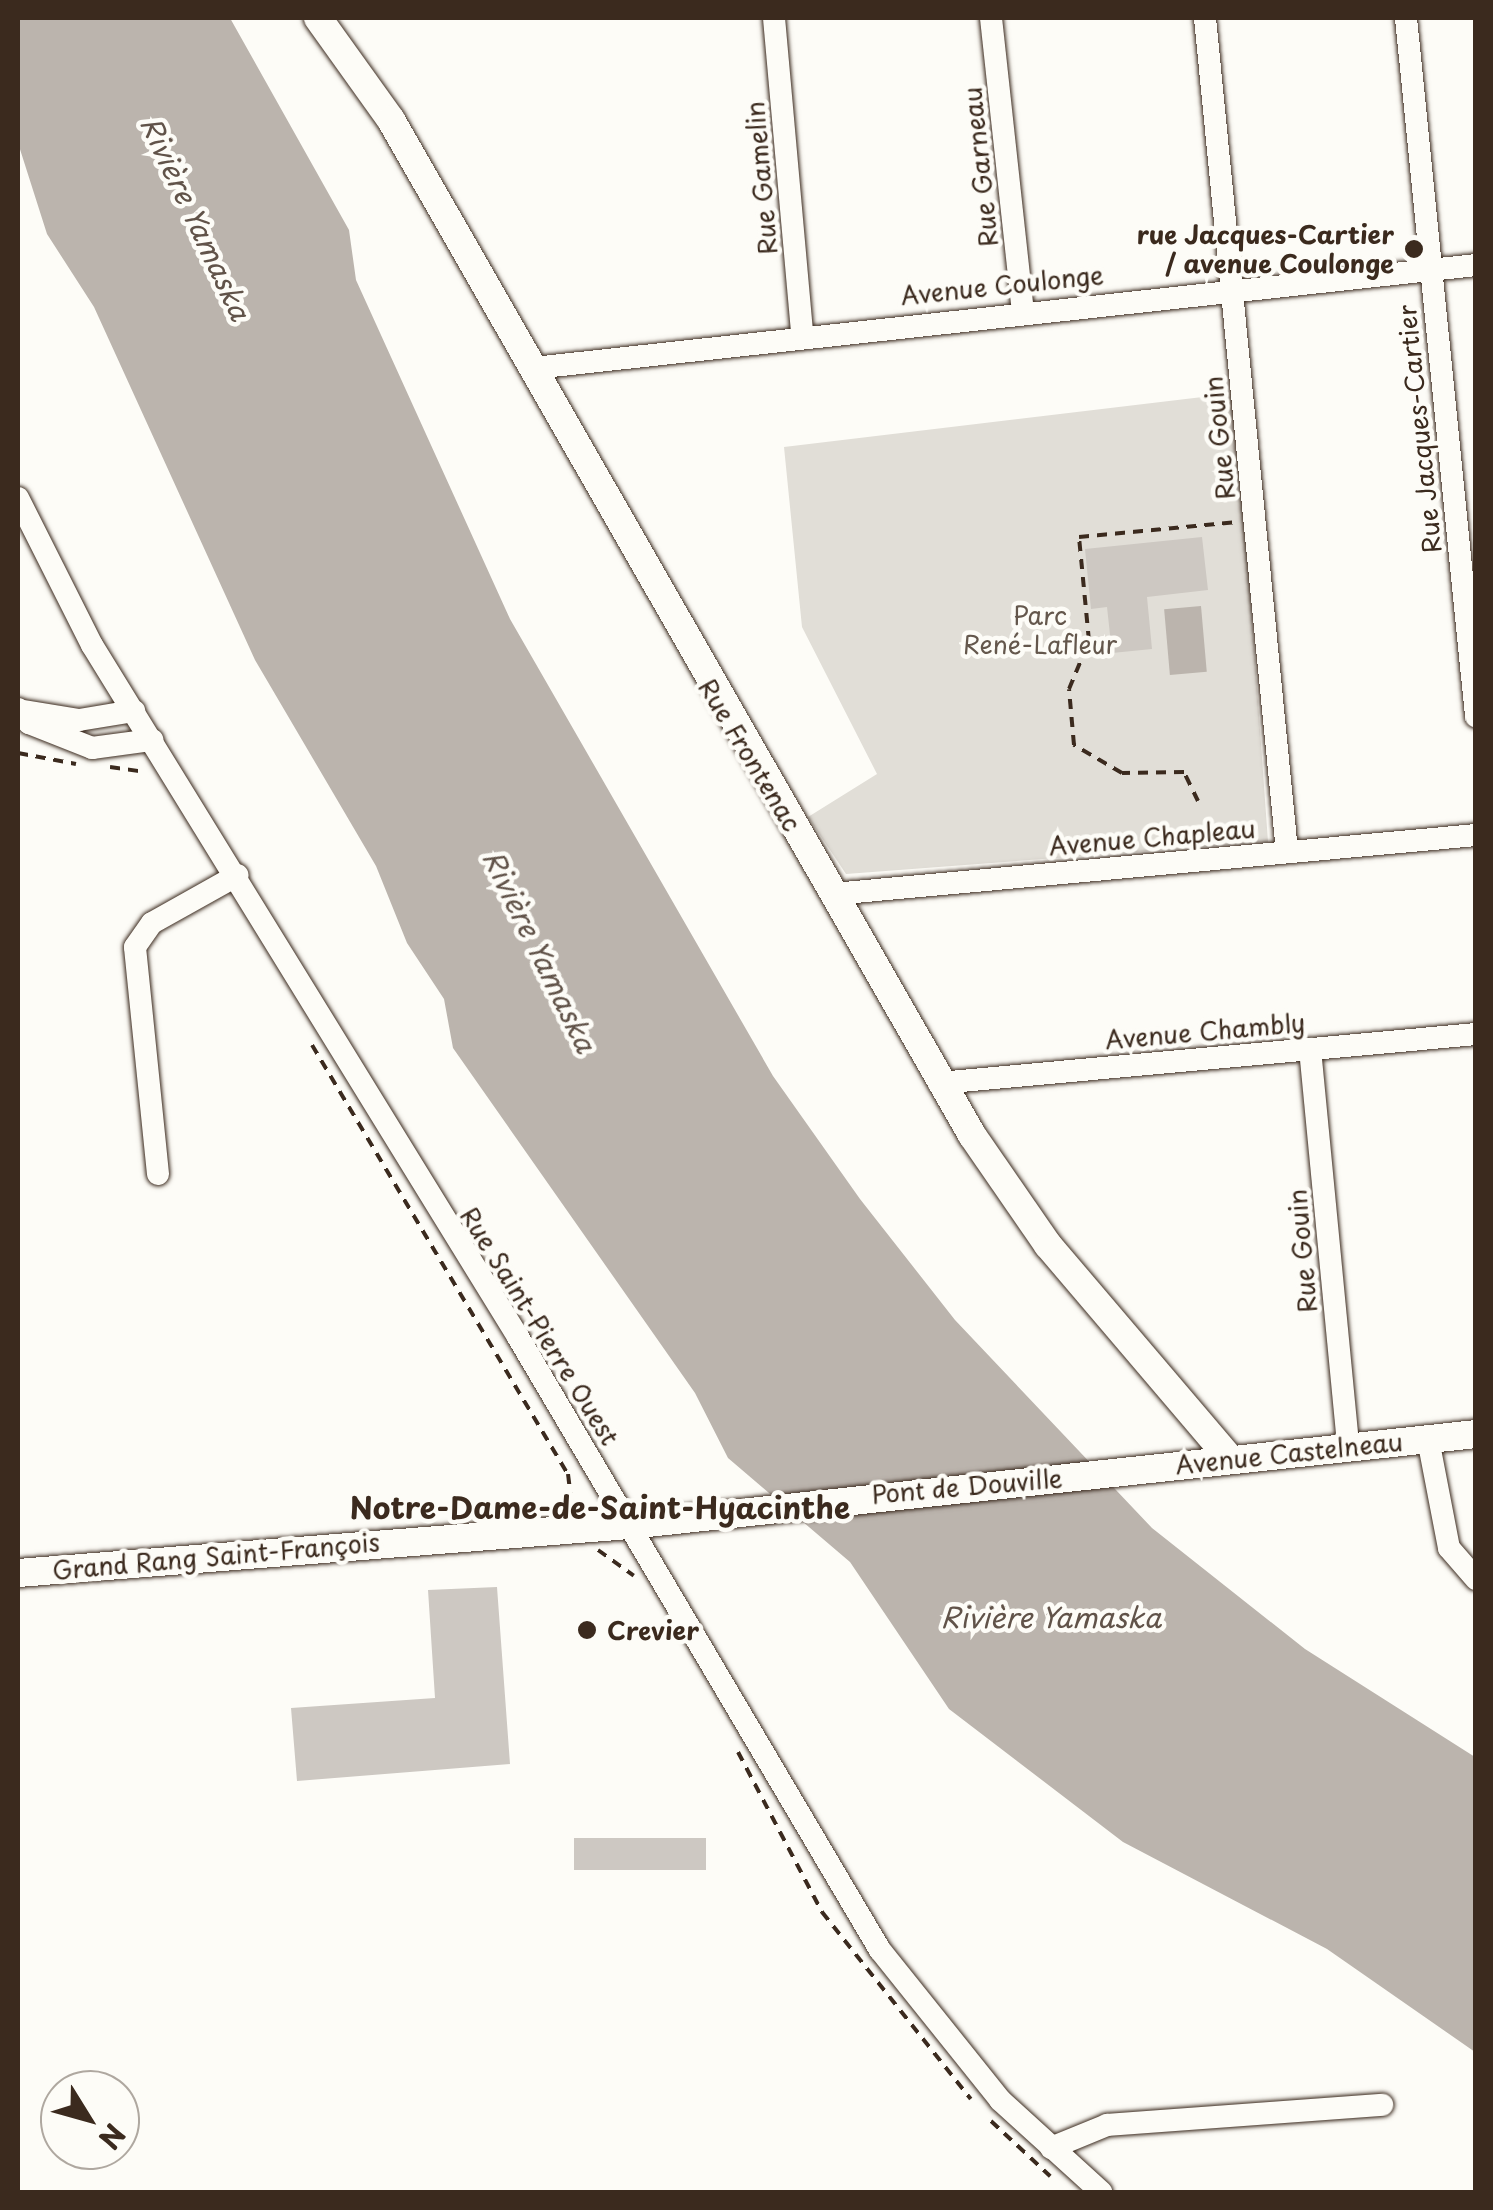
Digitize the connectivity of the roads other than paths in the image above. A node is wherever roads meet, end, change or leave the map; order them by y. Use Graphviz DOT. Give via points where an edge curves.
graph roads {
  1 [pos="318,18"];
  2 [pos="774,18"];
  3 [pos="991,18"];
  4 [pos="1205,18"];
  5 [pos="1406,18"];
  6 [pos="1476,266"];
  7 [pos="1431,270"];
  8 [pos="1232,290"];
  9 [pos="1023,311"];
  10 [pos="802,333"];
  11 [pos="534,368"];
  12 [pos="18,498"];
  13 [pos="18,709"];
  14 [pos="134,711"];
  15 [pos="1476,716"];
  16 [pos="152,740"];
  17 [pos="1476,835"];
  18 [pos="1287,852"];
  19 [pos="238,875"];
  20 [pos="833,894"];
  21 [pos="1476,1034"];
  22 [pos="1310,1049"];
  23 [pos="940,1083"];
  24 [pos="158,1174"];
  25 [pos="1476,1434"];
  26 [pos="1428,1439"];
  27 [pos="1348,1447"];
  28 [pos="1230,1460"];
  29 [pos="1102,1473"];
  30 [pos="772,1504"];
  31 [pos="629,1525"];
  32 [pos="18,1573"];
  33 [pos="1476,1579"];
  34 [pos="1382,2104"];
  35 [pos="1051,2148"];
  36 [pos="1102,2192"];
  1 -- 11 [label="main road, Rue Frontenac" via="391,120"];
  2 -- 10 [label="street, Rue Gamelin"];
  3 -- 9 [label="street, Rue Garneau"];
  4 -- 8 [label="street, Rue Gouin"];
  5 -- 7 [label="street, Rue Jacques-Cartier"];
  6 -- 7 [label="street, Avenue Coulonge"];
  7 -- 8 [label="street, Avenue Coulonge"];
  7 -- 15 [label="street, Rue Jacques-Cartier"];
  8 -- 9 [label="street, Avenue Coulonge"];
  8 -- 18 [label="street, Rue Gouin"];
  9 -- 10 [label="street, Avenue Coulonge"];
  10 -- 11 [label="street, Avenue Coulonge"];
  11 -- 20 [label="main road, Rue Frontenac"];
  12 -- 14 [label="street, Rue Saint-Pierre Ouest"];
  13 -- 14 [label="street" via="79,720"];
  13 -- 16 [label="street" via="29,723 92,748"];
  14 -- 16 [label="street, Rue Saint-Pierre Ouest"];
  16 -- 19 [label="street, Rue Saint-Pierre Ouest"];
  17 -- 18 [label="street, Avenue Chapleau"];
  18 -- 20 [label="street, Avenue Chapleau"];
  19 -- 24 [label="street" via="152,923 135,948"];
  19 -- 31 [label="street, Rue Saint-Pierre Ouest" via="375,1117"];
  20 -- 23 [label="main road, Rue Frontenac"];
  21 -- 22 [label="street, Avenue Chambly"];
  22 -- 23 [label="street, Avenue Chambly"];
  22 -- 27 [label="street, Rue Gouin"];
  23 -- 28 [label="main road, Rue Frontenac" via="1048,1246"];
  25 -- 26 [label="main road, Avenue Castelneau"];
  26 -- 27 [label="main road, Avenue Castelneau"];
  26 -- 33 [label="street" via="1449,1548"];
  27 -- 28 [label="main road, Avenue Castelneau"];
  28 -- 29 [label="main road, Avenue Castelneau"];
  29 -- 30 [label="main road, Pont de Douville"];
  30 -- 31 [label="main road, Grand Rang Saint-François"];
  31 -- 32 [label="main road, Grand Rang Saint-François"];
  31 -- 35 [label="street, Rue Saint-Pierre Ouest" via="880,1950 989,2088"];
  34 -- 35 [label="street" via="1107,2125"];
  35 -- 36 [label="street, Rue Saint-Pierre Ouest"];
}
